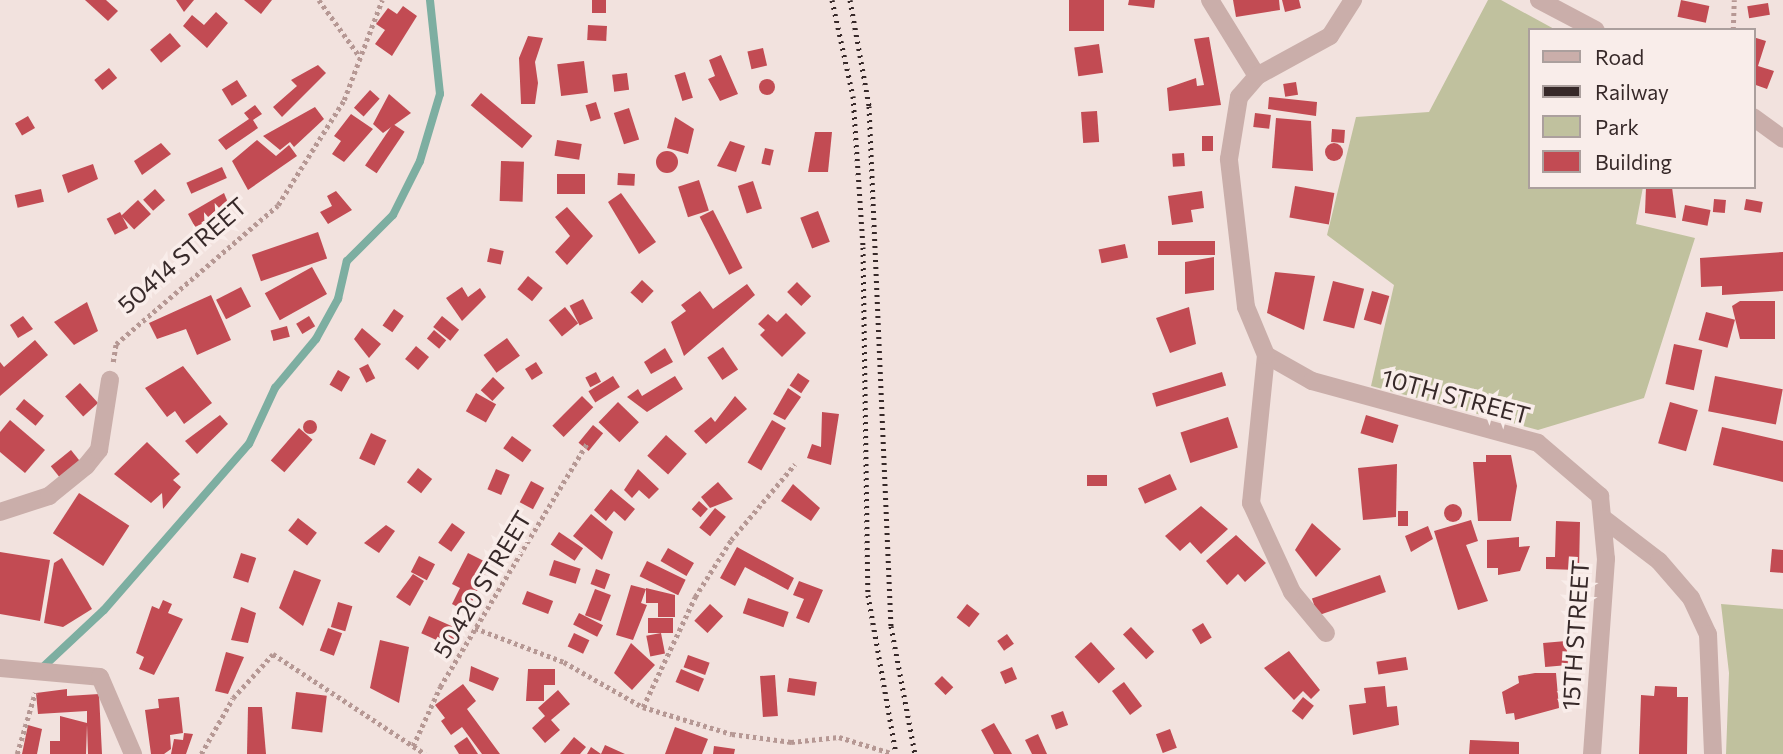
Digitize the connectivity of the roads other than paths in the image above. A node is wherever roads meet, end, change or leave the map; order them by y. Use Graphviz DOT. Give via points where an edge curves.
graph roads {
  1 [pos="1210,0"];
  2 [pos="1353,0"];
  3 [pos="1539,0"];
  4 [pos="1592,28"];
  5 [pos="1257,76"];
  6 [pos="1755,118"];
  7 [pos="1783,139"];
  8 [pos="1265,355"];
  9 [pos="110,380"];
  10 [pos="0,512"];
  11 [pos="1604,519"];
  12 [pos="1326,633"];
  13 [pos="0,668"];
  14 [pos="133,754"];
  15 [pos="1592,754"];
  16 [pos="1713,754"];
  1 -- 5 [label="street"];
  2 -- 5 [label="street" via="1330,36"];
  3 -- 4 [label="street"];
  5 -- 8 [label="street" via="1239,97 1229,159 1246,307"];
  6 -- 7 [label="street"];
  8 -- 11 [label="street, 10TH STREET" via="1312,381 1538,443 1600,496"];
  8 -- 12 [label="street" via="1251,503 1292,592"];
  9 -- 10 [label="street" via="99,450 86,466 49,496"];
  11 -- 15 [label="street, 15TH STREET"];
  11 -- 16 [label="street" via="1660,561 1691,598 1708,634"];
  13 -- 14 [label="street" via="73,671 106,682"];
}
